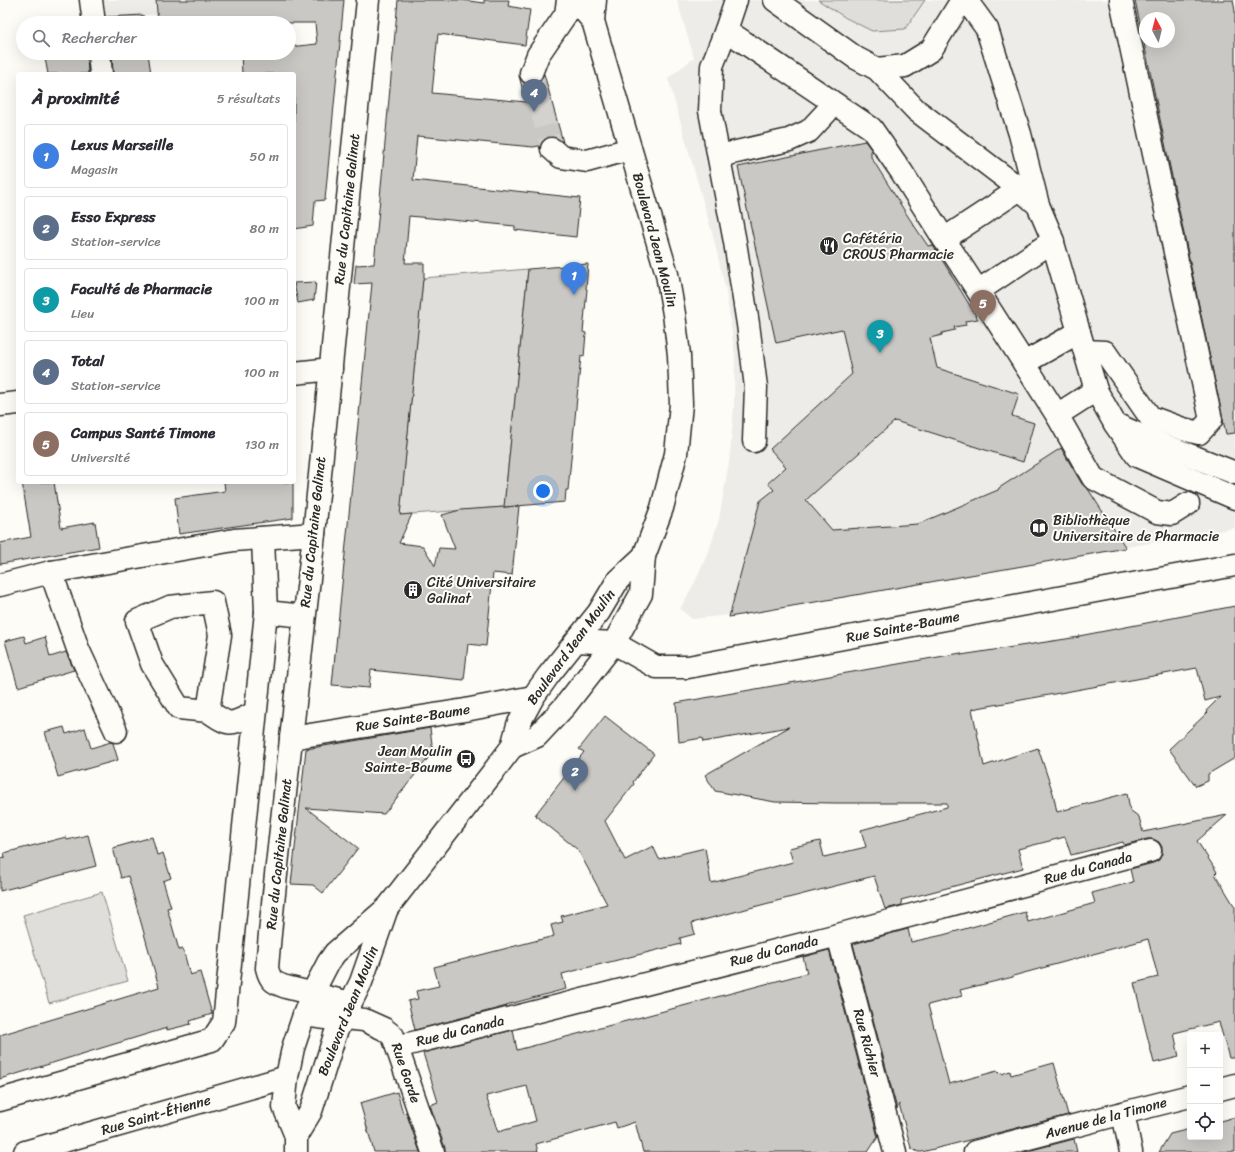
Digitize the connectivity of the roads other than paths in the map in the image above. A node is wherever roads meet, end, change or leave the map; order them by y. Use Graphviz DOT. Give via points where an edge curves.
graph roads {
  1 [pos="91,0"];
  2 [pos="368,0"];
  3 [pos="568,0"];
  4 [pos="575,0"];
  5 [pos="595,0"];
  6 [pos="736,0"];
  7 [pos="775,0"];
  8 [pos="962,0"];
  9 [pos="966,0"];
  10 [pos="1121,0"];
  11 [pos="93,16"];
  12 [pos="593,21"];
  13 [pos="726,30"];
  14 [pos="99,60"];
  15 [pos="877,69"];
  16 [pos="101,72"];
  17 [pos="531,72"];
  18 [pos="834,104"];
  19 [pos="552,149"];
  20 [pos="630,149"];
  21 [pos="719,156"];
  22 [pos="1020,189"];
  23 [pos="1038,204"];
  24 [pos="944,239"];
  25 [pos="1052,241"];
  26 [pos="978,291"];
  27 [pos="1082,342"];
  28 [pos="1024,363"];
  29 [pos="331,369"];
  30 [pos="296,373"];
  31 [pos="1096,390"];
  32 [pos="16,403"];
  33 [pos="0,405"];
  34 [pos="1057,415"];
  35 [pos="1115,424"];
  36 [pos="754,442"];
  37 [pos="1235,474"];
  38 [pos="1235,498"];
  39 [pos="1188,504"];
  40 [pos="314,534"];
  41 [pos="263,538"];
  42 [pos="644,556"];
  43 [pos="1235,565"];
  44 [pos="51,572"];
  45 [pos="0,585"];
  46 [pos="266,612"];
  47 [pos="304,616"];
  48 [pos="576,641"];
  49 [pos="614,643"];
  50 [pos="534,697"];
  51 [pos="208,710"];
  52 [pos="255,713"];
  53 [pos="116,731"];
  54 [pos="292,738"];
  55 [pos="512,747"];
  56 [pos="1150,851"];
  57 [pos="388,907"];
  58 [pos="838,935"];
  59 [pos="312,994"];
  60 [pos="347,1010"];
  61 [pos="304,1015"];
  62 [pos="397,1047"];
  63 [pos="287,1077"];
  64 [pos="1235,1085"];
  65 [pos="1223,1088"];
  66 [pos="1187,1097"];
  67 [pos="0,1100"];
  68 [pos="1123,1113"];
  69 [pos="296,1144"];
  70 [pos="24,1152"];
  71 [pos="433,1152"];
  72 [pos="895,1152"];
  73 [pos="976,1152"];
  74 [pos="1131,1152"];
  1 -- 11 [label="street"];
  2 -- 29 [label="street, Rue du Capitaine Galinat"];
  3 -- 17 [label="street" via="566,14 538,54"];
  4 -- 12 [label="street, Boulevard Jean Moulin"];
  5 -- 12 [label="street, Boulevard Jean Moulin"];
  6 -- 13 [label="street"];
  7 -- 15 [label="street" via="856,58"];
  8 -- 15 [label="street" via="931,50 905,66"];
  9 -- 23 [label="street" via="987,29 1020,134"];
  10 -- 27 [label="street" via="1211,420 1199,433 1150,417 1104,352"];
  12 -- 20 [label="street, Boulevard Jean Moulin"];
  13 -- 18 [label="street"];
  13 -- 21 [label="street" via="712,66 710,111"];
  14 -- 16 [label="street"];
  15 -- 22 [label="street" via="916,110"];
  18 -- 21 [label="street" via="808,131 789,140"];
  18 -- 24 [label="street" via="871,128"];
  19 -- 20 [label="street" via="561,157 587,161"];
  20 -- 42 [label="street, Boulevard Jean Moulin" via="667,274 679,355 680,397 676,454 662,508"];
  21 -- 36 [label="street" via="738,257 756,387"];
  22 -- 23 [label="street"];
  22 -- 24 [label="street"];
  23 -- 25 [label="street"];
  24 -- 26 [label="street"];
  25 -- 26 [label="street"];
  25 -- 27 [label="street"];
  26 -- 28 [label="street"];
  27 -- 28 [label="street"];
  27 -- 31 [label="street"];
  28 -- 34 [label="street"];
  29 -- 30 [label="street"];
  29 -- 40 [label="street, Rue du Capitaine Galinat"];
  31 -- 34 [label="street"];
  31 -- 35 [label="street"];
  32 -- 33 [label="street"];
  34 -- 39 [label="street" via="1093,478 1157,512 1172,514"];
  35 -- 37 [label="street"];
  35 -- 38 [label="street" via="1137,456"];
  40 -- 41 [label="street"];
  40 -- 47 [label="street, Rue du Capitaine Galinat"];
  41 -- 44 [label="street" via="234,540"];
  41 -- 46 [label="street"];
  42 -- 48 [label="street, Boulevard Jean Moulin" via="618,580 599,612"];
  42 -- 49 [label="street, Boulevard Jean Moulin" via="641,594"];
  43 -- 49 [label="street, Rue Sainte-Baume" via="688,667 656,667"];
  44 -- 45 [label="street"];
  44 -- 53 [label="street" via="78,649"];
  46 -- 47 [label="street"];
  46 -- 52 [label="street"];
  47 -- 54 [label="street, Rue du Capitaine Galinat"];
  48 -- 49 [label="street, Rue Sainte-Baume"];
  48 -- 50 [label="street, Boulevard Jean Moulin"];
  49 -- 55 [label="street, Boulevard Jean Moulin" via="566,706 537,736"];
  50 -- 54 [label="street, Rue Sainte-Baume"];
  50 -- 55 [label="street, Boulevard Jean Moulin" via="518,725"];
  51 -- 51 [label="street" via="220,635 213,602 170,607 137,621 152,664 179,708"];
  51 -- 52 [label="street" via="227,723 234,723"];
  52 -- 67 [label="street" via="224,1022 212,1040"];
  54 -- 59 [label="street, Rue du Capitaine Galinat" via="267,968 269,977 276,983"];
  55 -- 57 [label="street, Boulevard Jean Moulin"];
  56 -- 58 [label="street, Rue du Canada"];
  57 -- 59 [label="street, Boulevard Jean Moulin" via="335,953"];
  57 -- 60 [label="street, Boulevard Jean Moulin" via="361,982"];
  58 -- 62 [label="street, Rue du Canada"];
  58 -- 72 [label="street, Rue Richier"];
  59 -- 60 [label="street, Rue du Capitaine Galinat"];
  59 -- 61 [label="street, Boulevard Jean Moulin"];
  60 -- 61 [label="street, Rue Gorde" via="326,1018"];
  60 -- 62 [label="street, Rue Gorde" via="384,1029 393,1036"];
  60 -- 69 [label="street, Boulevard Jean Moulin" via="336,1032 311,1111"];
  61 -- 63 [label="street, Boulevard Jean Moulin"];
  62 -- 71 [label="street, Rue Gorde"];
  63 -- 69 [label="street, Boulevard Jean Moulin" via="284,1107"];
  63 -- 70 [label="street, Rue Saint-Étienne"];
  64 -- 65 [label="street"];
  66 -- 68 [label="street, Avenue de la Timone"];
  68 -- 73 [label="street, Avenue de la Timone"];
  68 -- 74 [label="street"];
}
